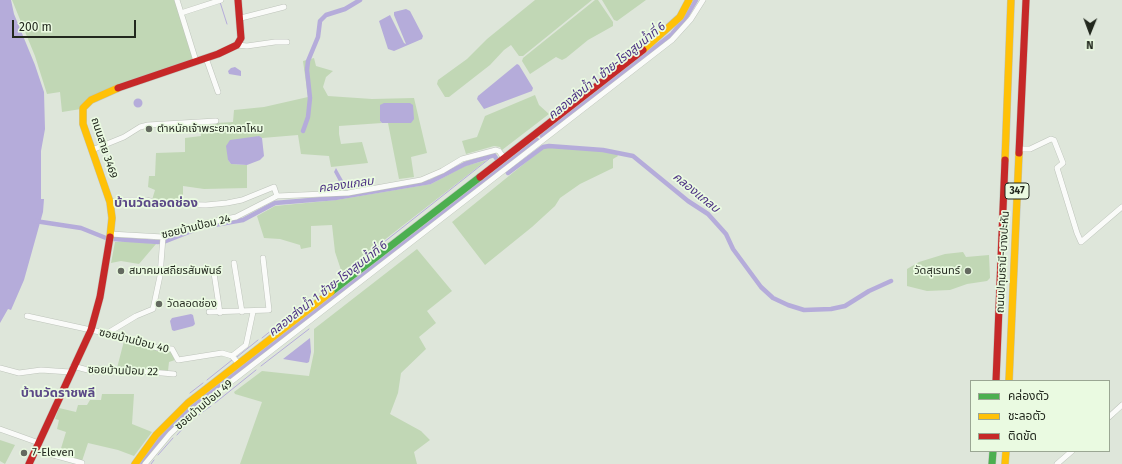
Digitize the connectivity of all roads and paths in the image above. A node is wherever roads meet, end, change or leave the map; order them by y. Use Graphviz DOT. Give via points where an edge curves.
graph roads {
  1 [pos="177,0"];
  2 [pos="221,0"];
  3 [pos="238,0"];
  4 [pos="689,0"];
  5 [pos="702,0"];
  6 [pos="1011,0"];
  7 [pos="1026,0"];
  8 [pos="284,7"];
  9 [pos="181,13"];
  10 [pos="241,18"];
  11 [pos="287,42"];
  12 [pos="237,45"];
  13 [pos="206,58"];
  14 [pos="196,61"];
  15 [pos="218,92"];
  16 [pos="586,101"];
  17 [pos="216,121"];
  18 [pos="534,135"];
  19 [pos="542,140"];
  20 [pos="1019,148"];
  21 [pos="92,150"];
  22 [pos="504,158"];
  23 [pos="277,196"];
  24 [pos="110,202"];
  25 [pos="1122,207"];
  26 [pos="110,234"];
  27 [pos="163,240"];
  28 [pos="263,258"];
  29 [pos="234,263"];
  30 [pos="376,265"];
  31 [pos="214,273"];
  32 [pos="208,312"];
  33 [pos="242,312"];
  34 [pos="254,312"];
  35 [pos="220,313"];
  36 [pos="27,316"];
  37 [pos="90,330"];
  38 [pos="106,334"];
  39 [pos="232,356"];
  40 [pos="246,364"];
  41 [pos="0,368"];
  42 [pos="72,369"];
  43 [pos="174,374"];
  44 [pos="996,380"];
  45 [pos="1009,380"];
  46 [pos="1122,406"];
  47 [pos="1110,416"];
  48 [pos="0,429"];
  49 [pos="39,443"];
  50 [pos="35,450"];
  51 [pos="150,451"];
  52 [pos="993,452"];
  53 [pos="1006,452"];
  54 [pos="1071,452"];
  55 [pos="142,462"];
  56 [pos="82,463"];
  57 [pos="29,464"];
  58 [pos="992,464"];
  59 [pos="1005,464"];
  60 [pos="1057,464"];
  1 -- 9 [label="street"];
  2 -- 9 [label="street"];
  3 -- 10 [label="main road"];
  4 -- 16 [label="main road" via="680,17 665,32"];
  5 -- 16 [label="street" via="691,19 672,40"];
  6 -- 44 [label="main road, ถนนปทุมธานี-บางปะหัน / 347"];
  7 -- 20 [label="main road, ถนนปทุมธานี-บางปะหัน / 347"];
  8 -- 10 [label="street"];
  9 -- 14 [label="street"];
  10 -- 12 [label="main road" via="241,38"];
  11 -- 12 [label="street"];
  12 -- 13 [label="main road, ถนนสาย 3469"];
  13 -- 14 [label="main road, ถนนสาย 3469"];
  13 -- 15 [label="street"];
  14 -- 21 [label="main road, ถนนสาย 3469" via="87,102 83,108 82,118"];
  16 -- 18 [label="main road"];
  16 -- 19 [label="street"];
  17 -- 21 [label="street" via="148,125"];
  18 -- 19 [label="street"];
  18 -- 22 [label="main road"];
  19 -- 30 [label="street"];
  20 -- 25 [label="street" via="1030,149 1054,140 1063,163 1057,168 1076,233 1082,242"];
  20 -- 45 [label="main road, ถนนปทุมธานี-บางปะหัน / 347"];
  21 -- 24 [label="main road, ถนนสาย 3469"];
  22 -- 23 [label="street" via="496,150 462,159 421,180 348,193"];
  22 -- 30 [label="main road"];
  23 -- 24 [label="street" via="274,187 242,200 206,205 162,204 146,200"];
  23 -- 27 [label="street, ซอยบ้านป้อม 24" via="236,217 200,224"];
  24 -- 26 [label="main road, ถนนสาย 3469"];
  26 -- 27 [label="street, ซอยบ้านป้อม 24"];
  26 -- 37 [label="main road, ถนนสาย 3469" via="100,297"];
  27 -- 38 [label="street" via="154,309 136,316"];
  28 -- 34 [label="street" via="270,308"];
  29 -- 33 [label="street"];
  30 -- 40 [label="main road"];
  31 -- 35 [label="street"];
  32 -- 35 [label="street"];
  33 -- 34 [label="street"];
  33 -- 35 [label="street"];
  34 -- 39 [label="street" via="246,346"];
  36 -- 37 [label="street, ซอยบ้านป้อม 40"];
  37 -- 38 [label="street, ซอยบ้านป้อม 40"];
  37 -- 42 [label="main road, ถนนสาย 3469"];
  38 -- 39 [label="street, ซอยบ้านป้อม 40" via="172,350 178,360 222,353"];
  39 -- 40 [label="street"];
  40 -- 51 [label="street, ซอยบ้านป้อม 49"];
  40 -- 51 [label="main road" via="188,403 165,425"];
  41 -- 42 [label="street, ซอยบ้านป้อม 22" via="19,373"];
  42 -- 43 [label="street, ซอยบ้านป้อม 22" via="91,372 115,369"];
  42 -- 49 [label="main road, ถนนสาย 3469"];
  46 -- 47 [label="street"];
  48 -- 49 [label="street"];
  49 -- 50 [label="main road, ถนนสาย 3469"];
  50 -- 56 [label="street"];
  50 -- 57 [label="main road, ถนนสาย 3469"];
  51 -- 55 [label="main road"];
  52 -- 58 [label="main road"];
  53 -- 59 [label="main road"];
  54 -- 60 [label="street"];
}
